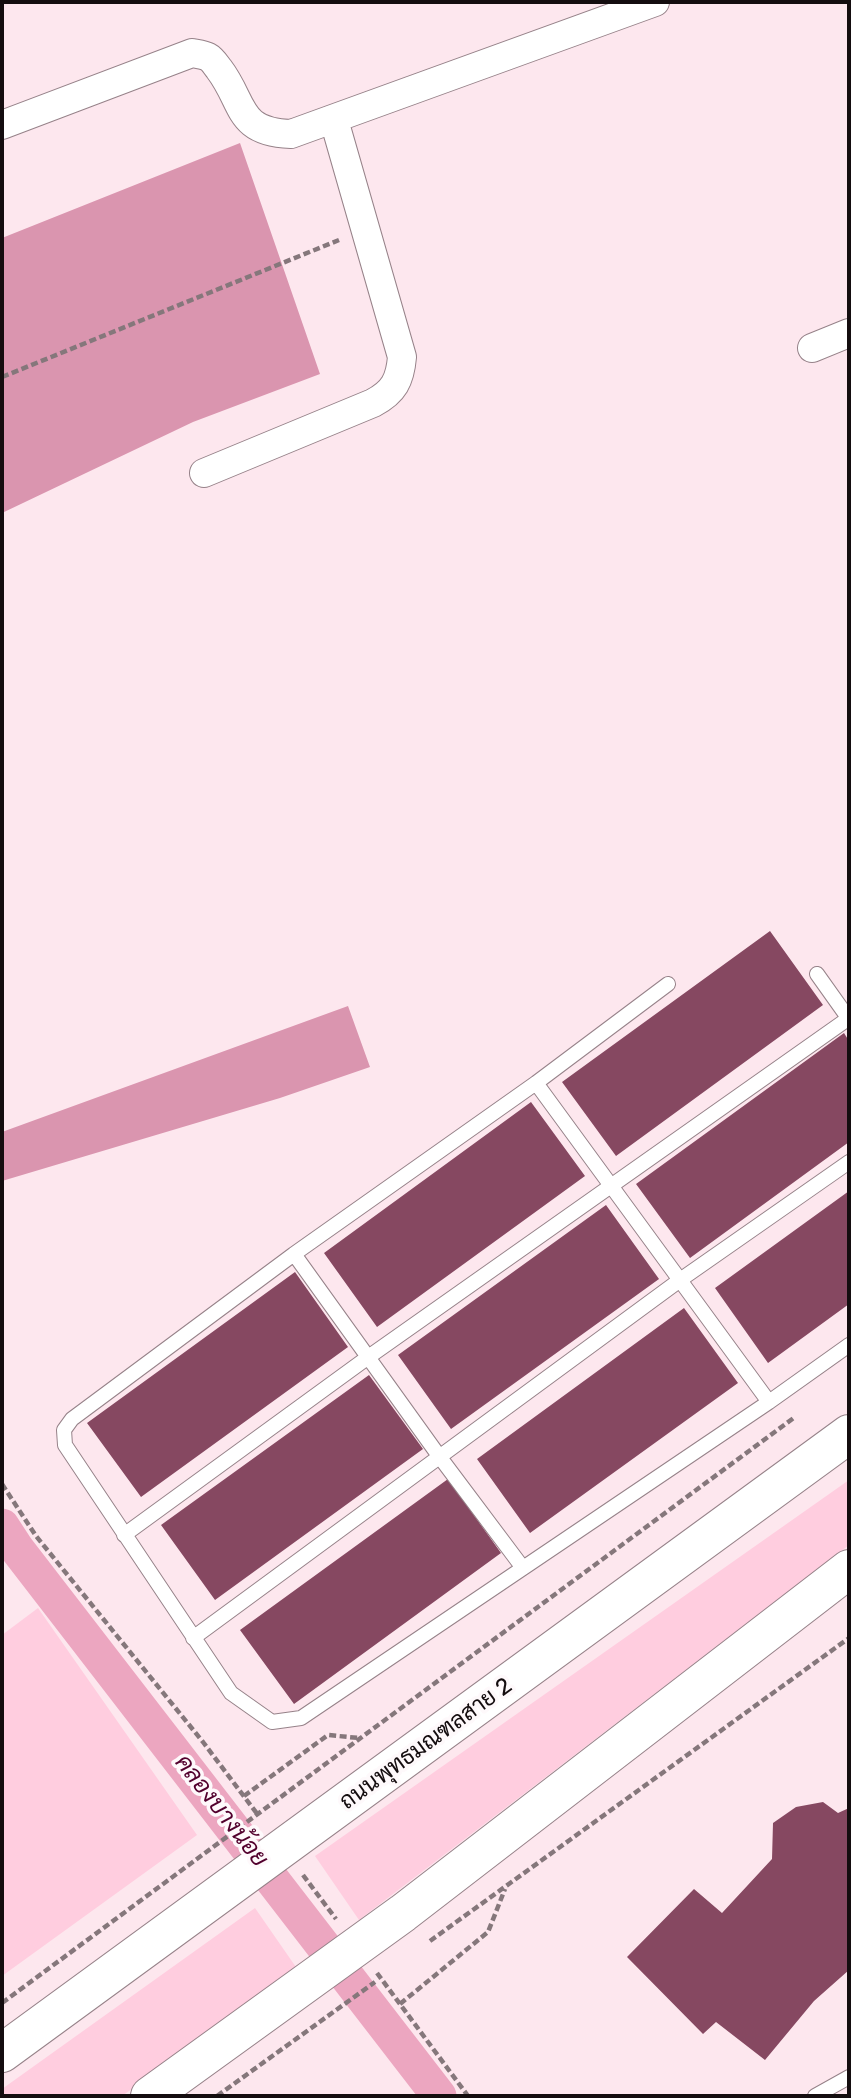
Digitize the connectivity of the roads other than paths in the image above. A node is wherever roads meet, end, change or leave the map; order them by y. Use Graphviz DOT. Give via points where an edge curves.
graph roads {
  1 [pos="655,2"];
  2 [pos="334,120"];
  3 [pos="2,125"];
  4 [pos="849,332"];
  5 [pos="811,348"];
  6 [pos="204,473"];
  7 [pos="817,974"];
  8 [pos="668,984"];
  9 [pos="849,1018"];
  10 [pos="536,1083"];
  11 [pos="849,1162"];
  12 [pos="610,1185"];
  13 [pos="294,1254"];
  14 [pos="680,1280"];
  15 [pos="849,1345"];
  16 [pos="367,1358"];
  17 [pos="769,1402"];
  18 [pos="849,1434"];
  19 [pos="439,1456"];
  20 [pos="124,1535"];
  21 [pos="523,1568"];
  22 [pos="849,1569"];
  23 [pos="193,1638"];
  24 [pos="2,2053"];
  25 [pos="849,2077"];
  26 [pos="150,2096"];
  27 [pos="815,2096"];
  1 -- 2 [label="street"];
  2 -- 3 [label="street" via="291,134 257,127 243,116 210,57 192,53"];
  2 -- 6 [label="street" via="402,357 401,373 387,396"];
  4 -- 5 [label="street"];
  7 -- 9 [label="lane"];
  8 -- 10 [label="lane"];
  9 -- 12 [label="lane"];
  10 -- 12 [label="lane"];
  10 -- 13 [label="lane"];
  11 -- 14 [label="lane"];
  12 -- 14 [label="lane"];
  12 -- 16 [label="lane"];
  13 -- 16 [label="lane"];
  13 -- 20 [label="lane" via="72,1419 64,1430 65,1445"];
  14 -- 17 [label="lane"];
  14 -- 19 [label="lane"];
  15 -- 17 [label="lane"];
  16 -- 19 [label="lane"];
  16 -- 20 [label="lane"];
  17 -- 21 [label="lane"];
  18 -- 24 [label="main road, ถนนพุทธมณฑลสาย 2"];
  19 -- 21 [label="lane"];
  19 -- 23 [label="lane"];
  20 -- 23 [label="lane"];
  21 -- 23 [label="lane" via="301,1718 272,1722 231,1693"];
  22 -- 26 [label="main road" via="403,1913"];
  25 -- 27 [label="lane"];
}
